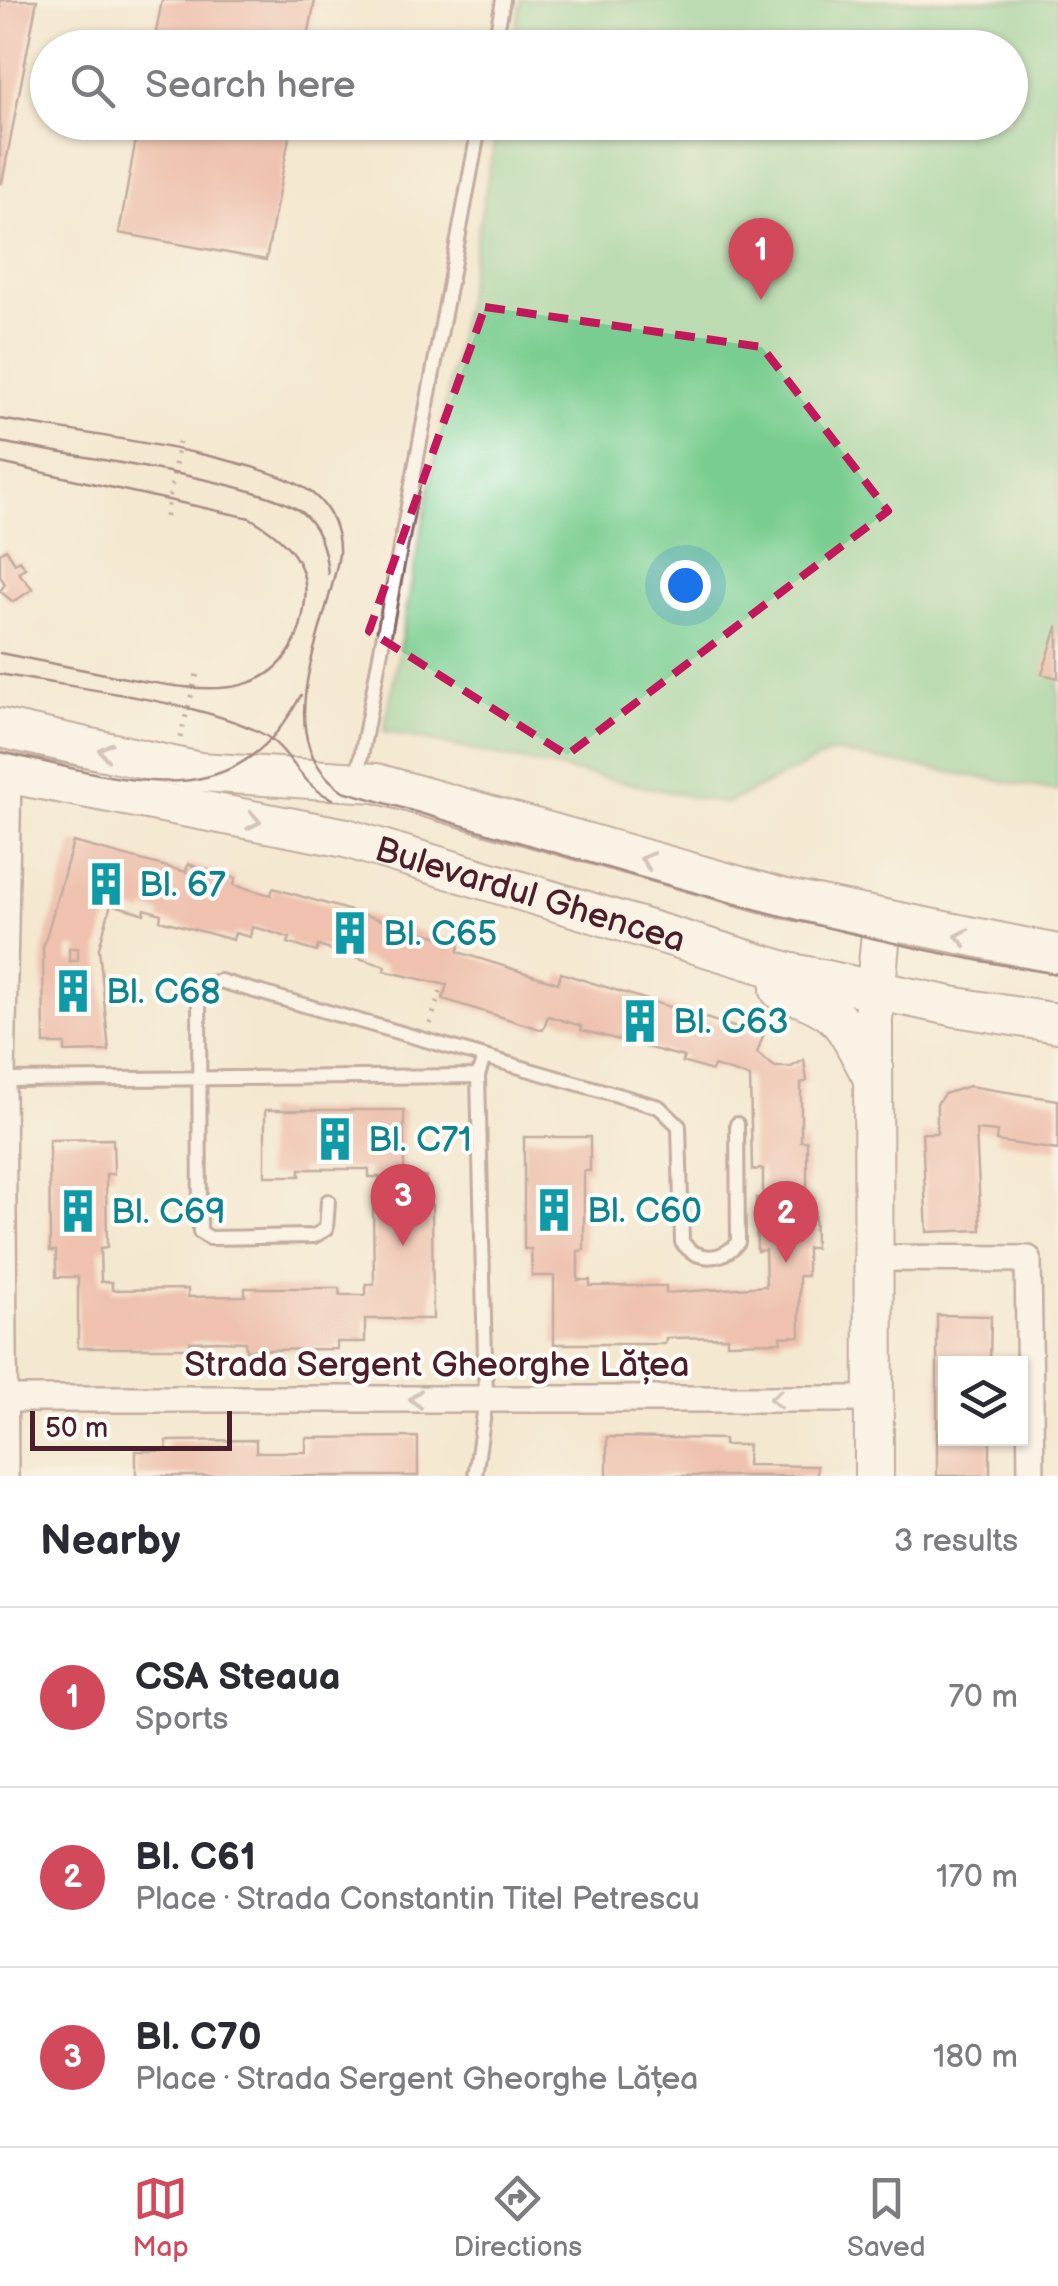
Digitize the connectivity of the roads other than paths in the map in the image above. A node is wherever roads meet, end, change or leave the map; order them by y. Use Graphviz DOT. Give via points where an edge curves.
graph roads {
  1 [pos="503,0"];
  2 [pos="497,30"];
  3 [pos="477,140"];
  4 [pos="0,728"];
  5 [pos="4,772"];
  6 [pos="357,780"];
  7 [pos="602,918"];
  8 [pos="882,922"];
  9 [pos="1058,954"];
  10 [pos="875,992"];
  11 [pos="1058,1023"];
  12 [pos="484,1057"];
  13 [pos="478,1076"];
  14 [pos="199,1078"];
  15 [pos="2,1080"];
  16 [pos="873,1080"];
  17 [pos="737,1124"];
  18 [pos="328,1201"];
  19 [pos="874,1258"];
  20 [pos="2,1399"];
  21 [pos="486,1399"];
  22 [pos="873,1399"];
  23 [pos="5,1476"];
  24 [pos="475,1476"];
  25 [pos="874,1476"];
  26 [pos="1032,1476"];
  1 -- 2 [label="lane"];
  3 -- 6 [label="lane"];
  6 -- 4 [label="main road, Bulevardul Ghencea, one-way" via="200,772"];
  5 -- 7 [label="main road, Bulevardul Ghencea, one-way" via="346,838"];
  5 -- 15 [label="street"];
  8 -- 6 [label="main road, Bulevardul Ghencea, one-way"];
  7 -- 10 [label="main road, Bulevardul Ghencea"];
  7 -- 16 [label="main road" via="623,938 817,1002 842,1018"];
  9 -- 8 [label="main road, Bulevardul Ghencea, one-way"];
  8 -- 10 [label="main road"];
  10 -- 11 [label="main road, Bulevardul Ghencea"];
  10 -- 16 [label="main road"];
  12 -- 13 [label="lane"];
  12 -- 14 [label="lane" via="212,981 199,998"];
  12 -- 17 [label="lane" via="658,1107 674,1118 681,1135 682,1242 700,1256 723,1255 738,1242"];
  13 -- 14 [label="lane"];
  13 -- 21 [label="lane"];
  14 -- 15 [label="lane"];
  14 -- 18 [label="lane" via="200,1232 210,1238 314,1236 326,1229"];
  15 -- 20 [label="street"];
  16 -- 19 [label="main road"];
  19 -- 22 [label="main road"];
  19 -- 26 [label="street" via="1028,1259"];
  21 -- 20 [label="street, Strada Sergent Gheorghe Lățea, one-way"];
  20 -- 23 [label="street"];
  22 -- 21 [label="street, Strada Sergent Gheorghe Lățea, one-way"];
  21 -- 24 [label="lane"];
  22 -- 25 [label="main road"];
}
